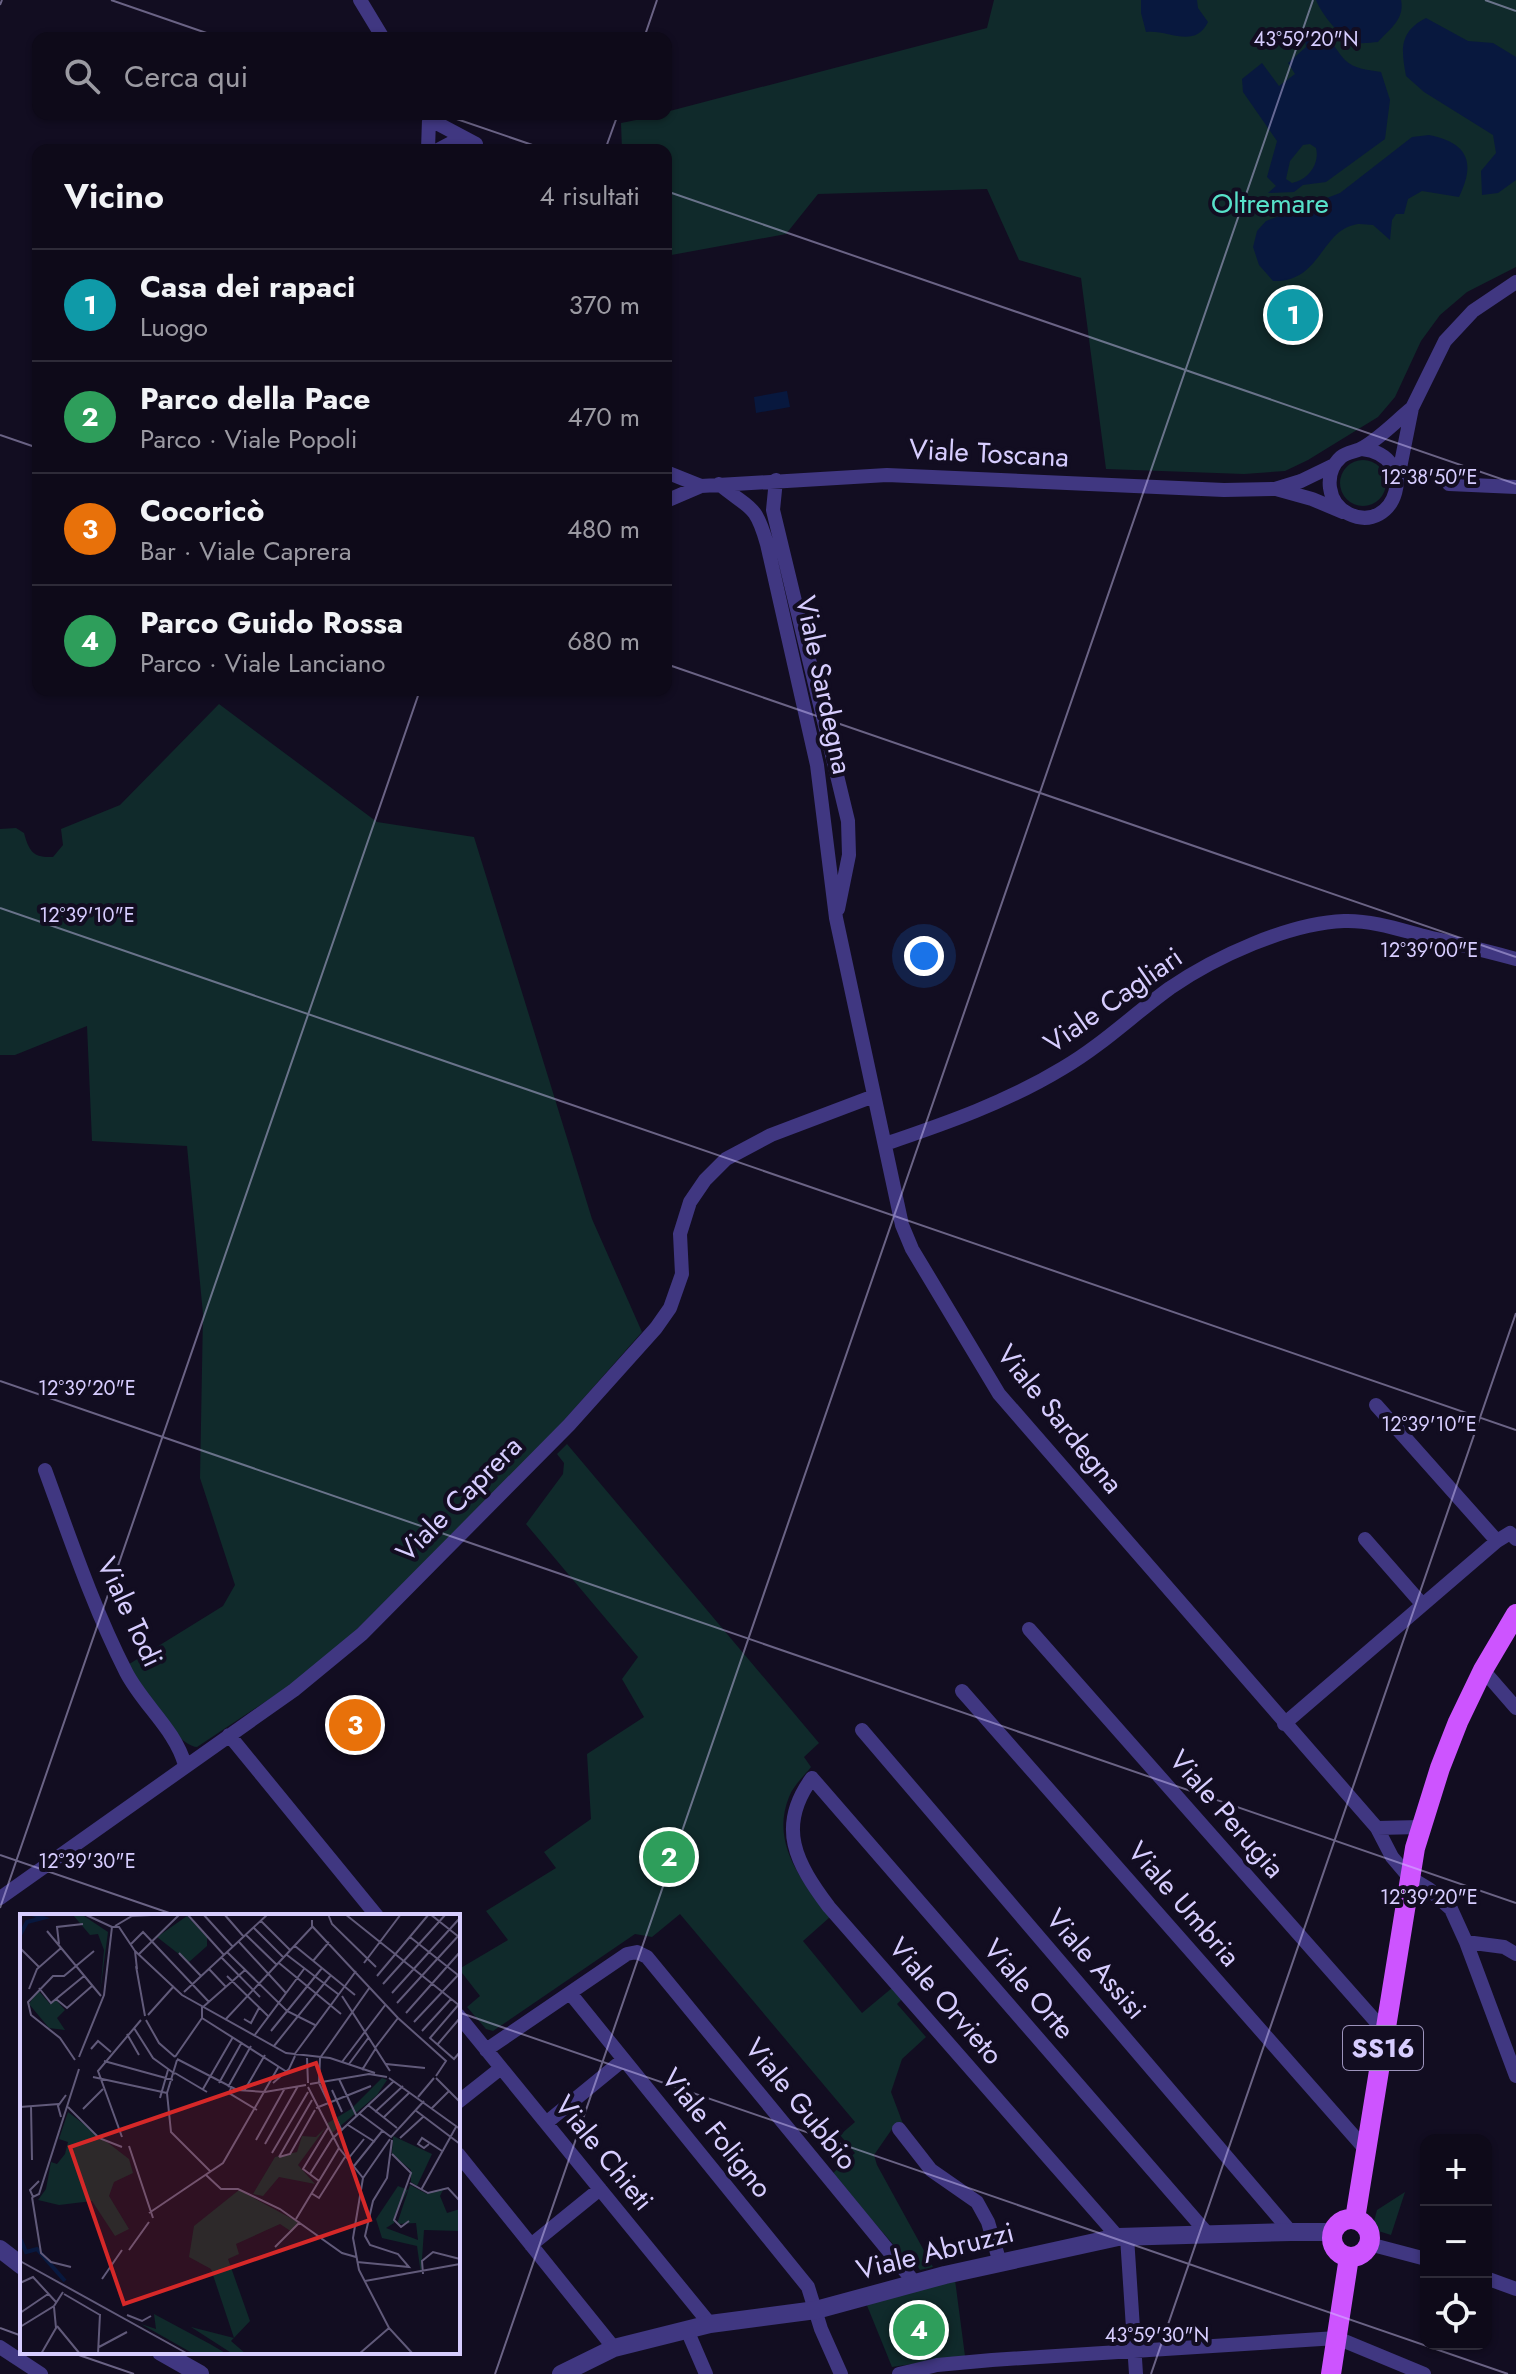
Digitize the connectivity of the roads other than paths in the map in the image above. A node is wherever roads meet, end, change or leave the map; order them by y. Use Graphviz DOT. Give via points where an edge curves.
graph roads {
  1 [pos="360,0"];
  2 [pos="379,32"];
  3 [pos="428,120"];
  4 [pos="435,120"];
  5 [pos="428,144"];
  6 [pos="475,144"];
  7 [pos="1516,282"];
  8 [pos="1412,408"];
  9 [pos="1362,449"];
  10 [pos="1334,465"];
  11 [pos="672,474"];
  12 [pos="776,480"];
  13 [pos="1397,481"];
  14 [pos="719,484"];
  15 [pos="1449,484"];
  16 [pos="701,486"];
  17 [pos="1516,487"];
  18 [pos="1275,489"];
  19 [pos="672,498"];
  20 [pos="1351,515"];
  21 [pos="836,918"];
  22 [pos="1516,959"];
  23 [pos="874,1096"];
  24 [pos="885,1144"];
  25 [pos="1376,1405"];
  26 [pos="45,1470"];
  27 [pos="1365,1539"];
  28 [pos="1516,1539"];
  29 [pos="1497,1541"];
  30 [pos="1422,1604"];
  31 [pos="1516,1614"];
  32 [pos="1029,1629"];
  33 [pos="1483,1670"];
  34 [pos="962,1691"];
  35 [pos="1516,1708"];
  36 [pos="1284,1724"];
  37 [pos="862,1730"];
  38 [pos="229,1735"];
  39 [pos="185,1765"];
  40 [pos="812,1778"];
  41 [pos="1420,1827"];
  42 [pos="1377,1828"];
  43 [pos="1409,1877"];
  44 [pos="0,1898"];
  45 [pos="375,1914"];
  46 [pos="1466,1942"];
  47 [pos="1516,1954"];
  48 [pos="570,1993"];
  49 [pos="460,2018"];
  50 [pos="1386,2033"];
  51 [pos="486,2050"];
  52 [pos="623,2060"];
  53 [pos="501,2068"];
  54 [pos="1516,2076"];
  55 [pos="460,2100"];
  56 [pos="546,2123"];
  57 [pos="899,2129"];
  58 [pos="1367,2151"];
  59 [pos="460,2156"];
  60 [pos="600,2189"];
  61 [pos="1355,2219"];
  62 [pos="1291,2232"];
  63 [pos="1207,2233"];
  64 [pos="1331,2236"];
  65 [pos="1123,2237"];
  66 [pos="1369,2244"];
  67 [pos="531,2245"];
  68 [pos="0,2249"];
  69 [pos="1349,2257"];
  70 [pos="1420,2257"];
  71 [pos="1000,2263"];
  72 [pos="20,2264"];
  73 [pos="1492,2280"];
  74 [pos="915,2283"];
  75 [pos="1516,2289"];
  76 [pos="816,2310"];
  77 [pos="710,2324"];
  78 [pos="687,2330"];
  79 [pos="1337,2338"];
  80 [pos="0,2347"];
  81 [pos="614,2348"];
  82 [pos="1135,2352"];
  83 [pos="165,2354"];
  84 [pos="594,2367"];
  85 [pos="41,2374"];
  86 [pos="200,2374"];
  87 [pos="561,2374"];
  88 [pos="706,2374"];
  89 [pos="841,2374"];
  90 [pos="899,2374"];
  91 [pos="1136,2374"];
  92 [pos="1331,2374"];
  93 [pos="1424,2374"];
  1 -- 2 [label="street"];
  3 -- 5 [label="street"];
  4 -- 6 [label="street"];
  7 -- 8 [label="street" via="1473,311 1445,341"];
  8 -- 9 [label="street"];
  8 -- 13 [label="street"];
  9 -- 10 [label="street"];
  9 -- 13 [label="street" via="1382,455"];
  10 -- 18 [label="street, Viale Toscana"];
  10 -- 20 [label="street" via="1331,494"];
  11 -- 16 [label="street, Viale Toscana"];
  12 -- 14 [label="street, Viale Toscana"];
  12 -- 18 [label="street, Viale Toscana" via="887,475"];
  12 -- 21 [label="street, Viale Sardegna" via="773,510 848,821 849,855"];
  13 -- 20 [label="street" via="1387,508 1370,517"];
  14 -- 16 [label="street, Viale Toscana"];
  14 -- 21 [label="street, Viale Sardegna" via="759,517 767,544 817,765"];
  15 -- 17 [label="street"];
  16 -- 19 [label="street, Viale Toscana"];
  18 -- 20 [label="street, Viale Toscana"];
  21 -- 23 [label="street, Viale Sardegna"];
  22 -- 24 [label="street, Viale Cagliari" via="1383,925 1345,921 1298,929 1194,973 1066,1066 1025,1089"];
  23 -- 24 [label="street, Viale Sardegna"];
  23 -- 38 [label="street, Viale Caprera" via="771,1135 726,1159 690,1202 680,1234 682,1274 656,1328 569,1425 362,1634"];
  24 -- 36 [label="street, Viale Sardegna" via="912,1249 999,1394"];
  25 -- 29 [label="street"];
  26 -- 39 [label="street, Viale Todi" via="128,1676 180,1745"];
  27 -- 30 [label="street"];
  28 -- 29 [label="street" via="1510,1533"];
  29 -- 30 [label="street"];
  30 -- 36 [label="street"];
  31 -- 33 [label="main road, SS16"];
  32 -- 50 [label="street, Viale Perugia"];
  33 -- 35 [label="street"];
  33 -- 41 [label="main road, SS16"];
  34 -- 58 [label="street, Viale Umbria"];
  36 -- 42 [label="street, Viale Sardegna"];
  37 -- 62 [label="street, Viale Assisi"];
  38 -- 39 [label="street, Viale Caprera"];
  38 -- 45 [label="street"];
  39 -- 44 [label="street, Viale Caprera"];
  40 -- 63 [label="street, Viale Orte"];
  40 -- 65 [label="street, Viale Orvieto" via="798,1797 792,1819 794,1842 809,1881"];
  41 -- 42 [label="street"];
  41 -- 43 [label="main road, SS16"];
  42 -- 43 [label="street, Viale Sardegna"];
  43 -- 46 [label="street, Viale Sardegna" via="1451,1909"];
  43 -- 50 [label="main road, SS16"];
  46 -- 47 [label="street" via="1504,1947"];
  46 -- 54 [label="street, Viale Sardegna"];
  48 -- 51 [label="street"];
  48 -- 52 [label="street, Viale Foligno"];
  48 -- 74 [label="street, Viale Gubbio" via="627,1954 647,1957"];
  49 -- 51 [label="street, Viale Chieti"];
  50 -- 58 [label="main road, SS16"];
  51 -- 53 [label="street, Viale Chieti"];
  52 -- 56 [label="street"];
  52 -- 76 [label="street, Viale Foligno" via="808,2287"];
  53 -- 55 [label="street"];
  53 -- 56 [label="street, Viale Chieti"];
  56 -- 60 [label="street, Viale Chieti"];
  57 -- 71 [label="street" via="931,2170 977,2202"];
  58 -- 61 [label="main road, SS16"];
  59 -- 67 [label="street"];
  60 -- 67 [label="street"];
  60 -- 77 [label="street, Viale Chieti"];
  61 -- 64 [label="main road" via="1337,2224"];
  61 -- 66 [label="main road" via="1366,2226"];
  62 -- 63 [label="street, Viale Abruzzi"];
  62 -- 64 [label="street, Viale Abruzzi"];
  63 -- 65 [label="street, Viale Abruzzi"];
  64 -- 69 [label="main road" via="1334,2247"];
  65 -- 71 [label="street, Viale Abruzzi"];
  65 -- 82 [label="street"];
  66 -- 69 [label="main road" via="1361,2254"];
  66 -- 70 [label="street"];
  67 -- 81 [label="street"];
  68 -- 72 [label="street"];
  69 -- 79 [label="main road"];
  71 -- 74 [label="street, Viale Abruzzi"];
  73 -- 75 [label="street"];
  74 -- 76 [label="street, Viale Abruzzi"];
  76 -- 77 [label="street, Viale Abruzzi"];
  76 -- 89 [label="street, Viale Foligno"];
  77 -- 78 [label="street, Viale Abruzzi"];
  78 -- 81 [label="street, Viale Abruzzi"];
  78 -- 88 [label="street"];
  79 -- 82 [label="street"];
  79 -- 92 [label="main road"];
  79 -- 93 [label="street"];
  80 -- 85 [label="street"];
  81 -- 84 [label="street, Viale Abruzzi"];
  82 -- 90 [label="street" via="951,2364"];
  82 -- 91 [label="street"];
  83 -- 86 [label="street"];
  84 -- 87 [label="street, Viale Abruzzi"];
}
